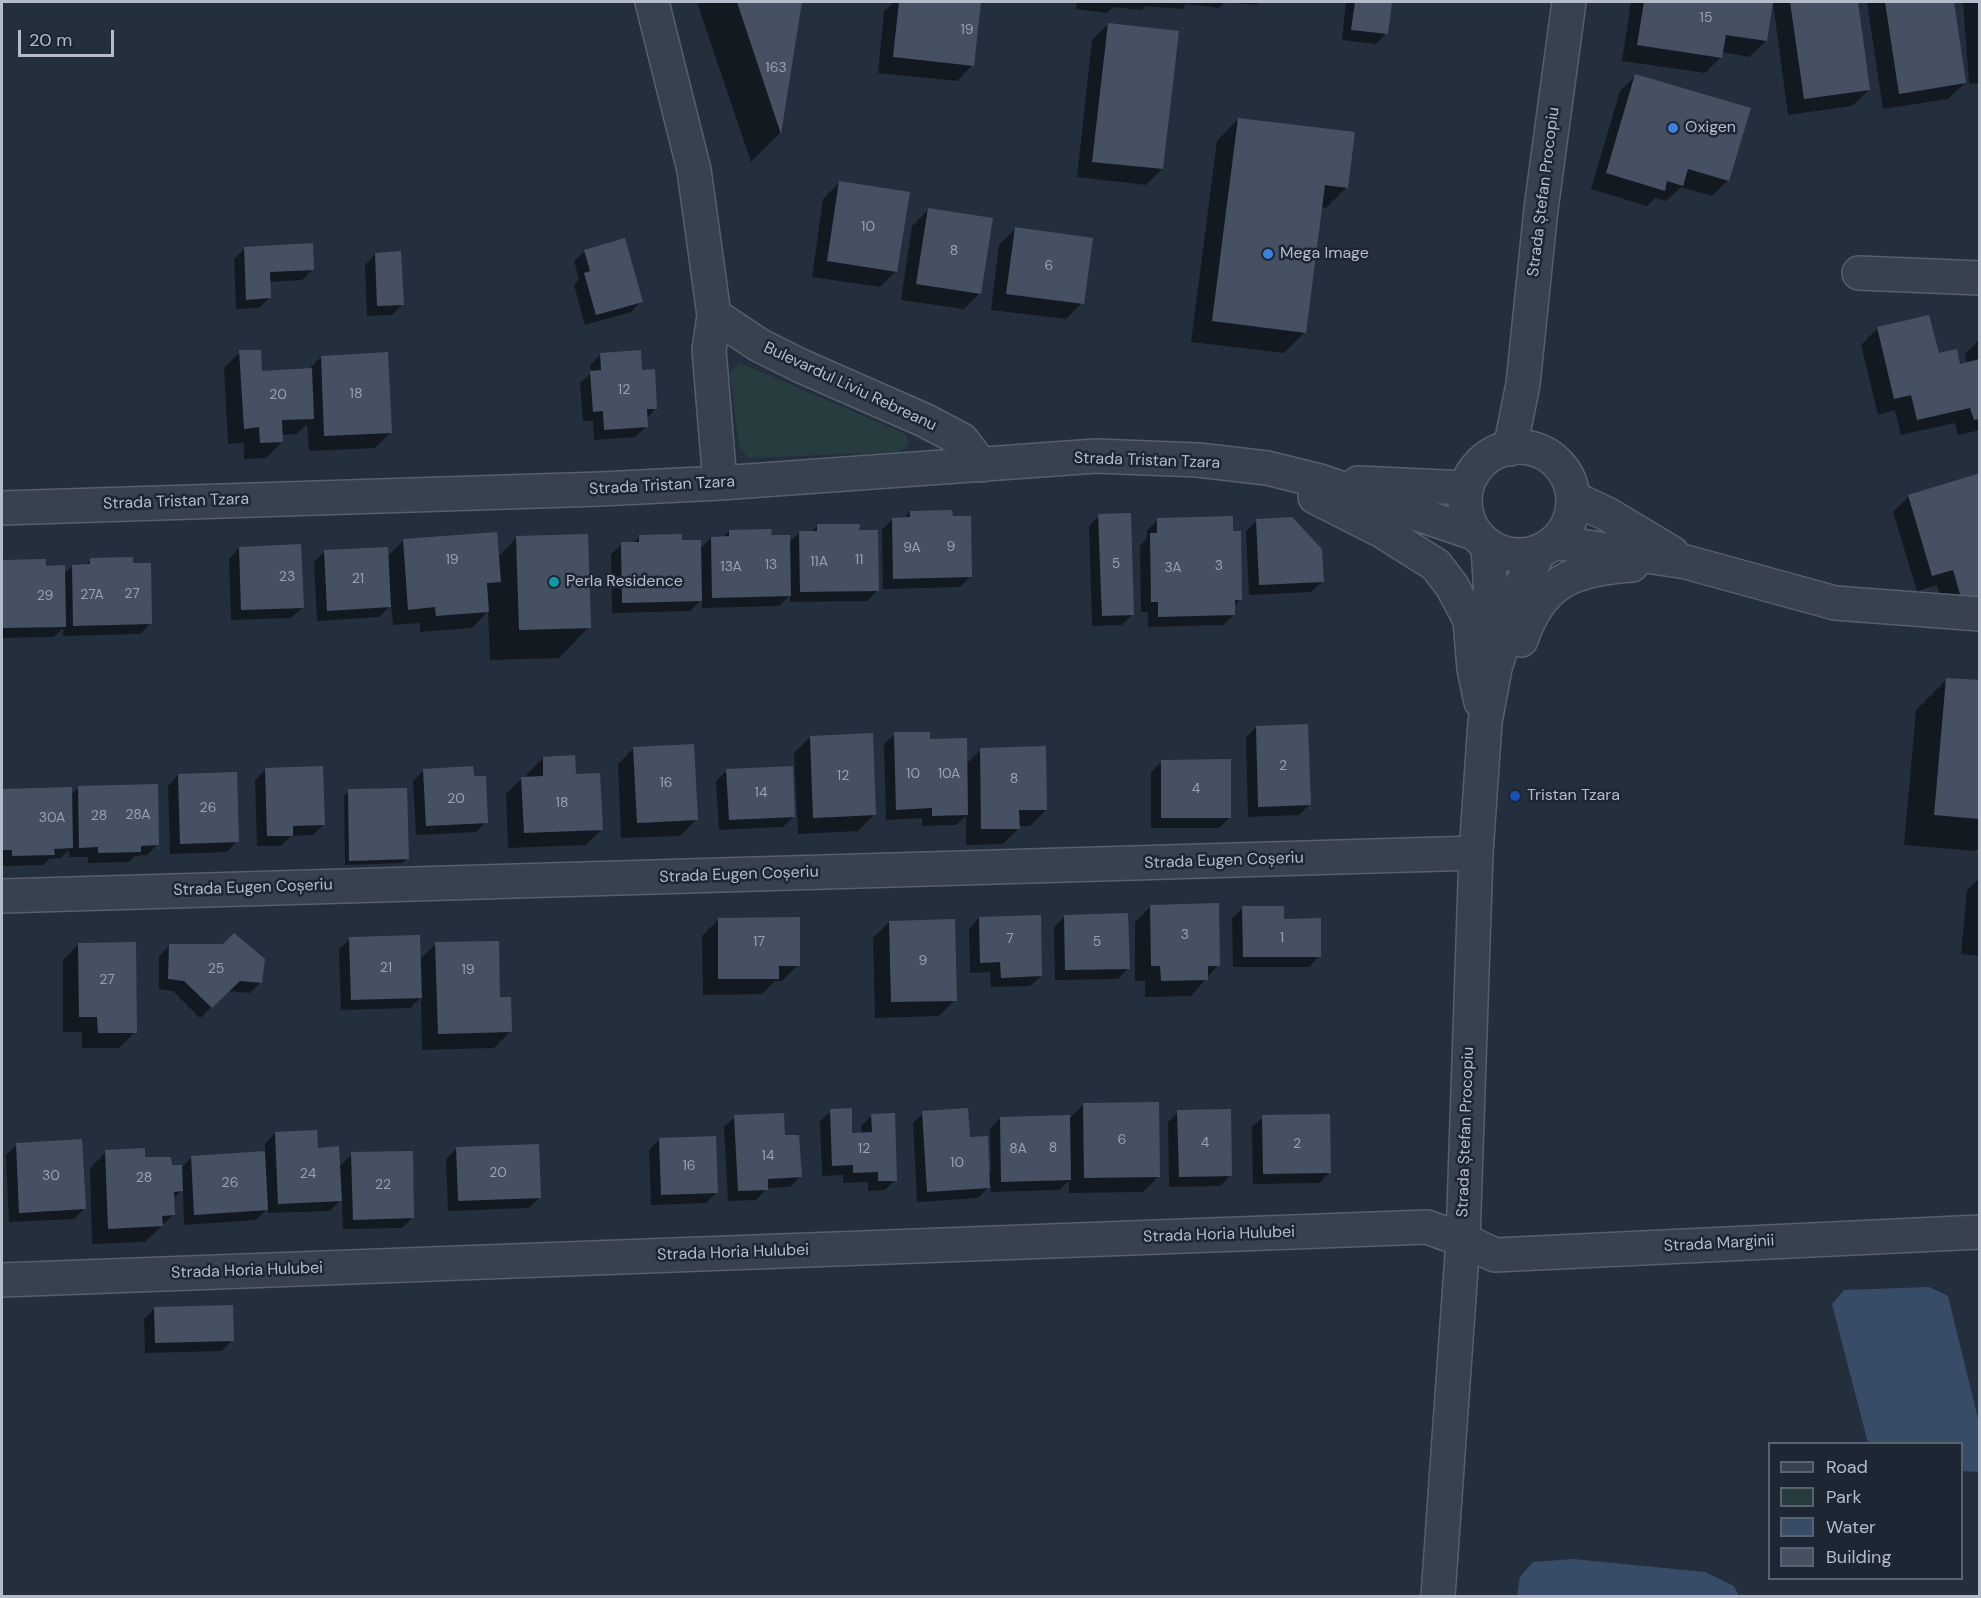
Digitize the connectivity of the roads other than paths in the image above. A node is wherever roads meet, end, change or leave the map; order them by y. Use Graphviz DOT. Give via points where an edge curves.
graph roads {
  1 [pos="652,2"];
  2 [pos="1569,2"];
  3 [pos="1858,273"];
  4 [pos="1980,278"];
  5 [pos="714,315"];
  6 [pos="1523,384"];
  7 [pos="1510,448"];
  8 [pos="1547,455"];
  9 [pos="981,465"];
  10 [pos="1267,468"];
  11 [pos="1320,481"];
  12 [pos="720,483"];
  13 [pos="1466,488"];
  14 [pos="1573,498"];
  15 [pos="2,508"];
  16 [pos="1482,540"];
  17 [pos="1547,547"];
  18 [pos="1686,562"];
  19 [pos="1980,614"];
  20 [pos="1495,668"];
  21 [pos="1485,722"];
  22 [pos="1476,853"];
  23 [pos="2,896"];
  24 [pos="1980,1232"];
  25 [pos="1463,1240"];
  26 [pos="2,1280"];
  27 [pos="1438,1596"];
  1 -- 5 [label="street" via="694,170"];
  2 -- 6 [label="street, Strada Ștefan Procopiu" via="1541,209"];
  3 -- 4 [label="street"];
  5 -- 9 [label="street, Bulevardul Liviu Rebreanu" via="759,345 962,440"];
  5 -- 12 [label="street" via="709,351"];
  6 -- 7 [label="street, Strada Ștefan Procopiu"];
  6 -- 8 [label="street, Strada Ștefan Procopiu"];
  7 -- 8 [label="street" via="1523,447"];
  7 -- 13 [label="street" via="1483,460"];
  8 -- 14 [label="street" via="1565,472"];
  9 -- 10 [label="street, Strada Tristan Tzara" via="1096,456 1198,460"];
  9 -- 12 [label="street, Strada Tristan Tzara"];
  10 -- 11 [label="street, Strada Tristan Tzara"];
  10 -- 21 [label="street" via="1436,565 1470,620 1474,669"];
  11 -- 13 [label="street, Strada Tristan Tzara"];
  11 -- 16 [label="street, Strada Tristan Tzara"];
  12 -- 15 [label="street, Strada Tristan Tzara"];
  13 -- 16 [label="street" via="1468,520"];
  14 -- 17 [label="street" via="1566,528"];
  14 -- 18 [label="street"];
  16 -- 17 [label="street" via="1503,553 1521,555"];
  16 -- 20 [label="street, Strada Ștefan Procopiu"];
  17 -- 18 [label="street"];
  17 -- 20 [label="street, Strada Ștefan Procopiu" via="1520,588"];
  18 -- 19 [label="street" via="1835,603"];
  18 -- 21 [label="street" via="1597,568 1569,577 1546,594 1528,620"];
  20 -- 21 [label="street, Strada Ștefan Procopiu"];
  21 -- 22 [label="street, Strada Ștefan Procopiu"];
  22 -- 23 [label="street, Strada Eugen Coșeriu"];
  22 -- 25 [label="street, Strada Ștefan Procopiu"];
  24 -- 25 [label="street, Strada Marginii" via="1495,1255"];
  25 -- 26 [label="street, Strada Horia Hulubei" via="1427,1227"];
  25 -- 27 [label="street, Strada Ștefan Procopiu"];
}
